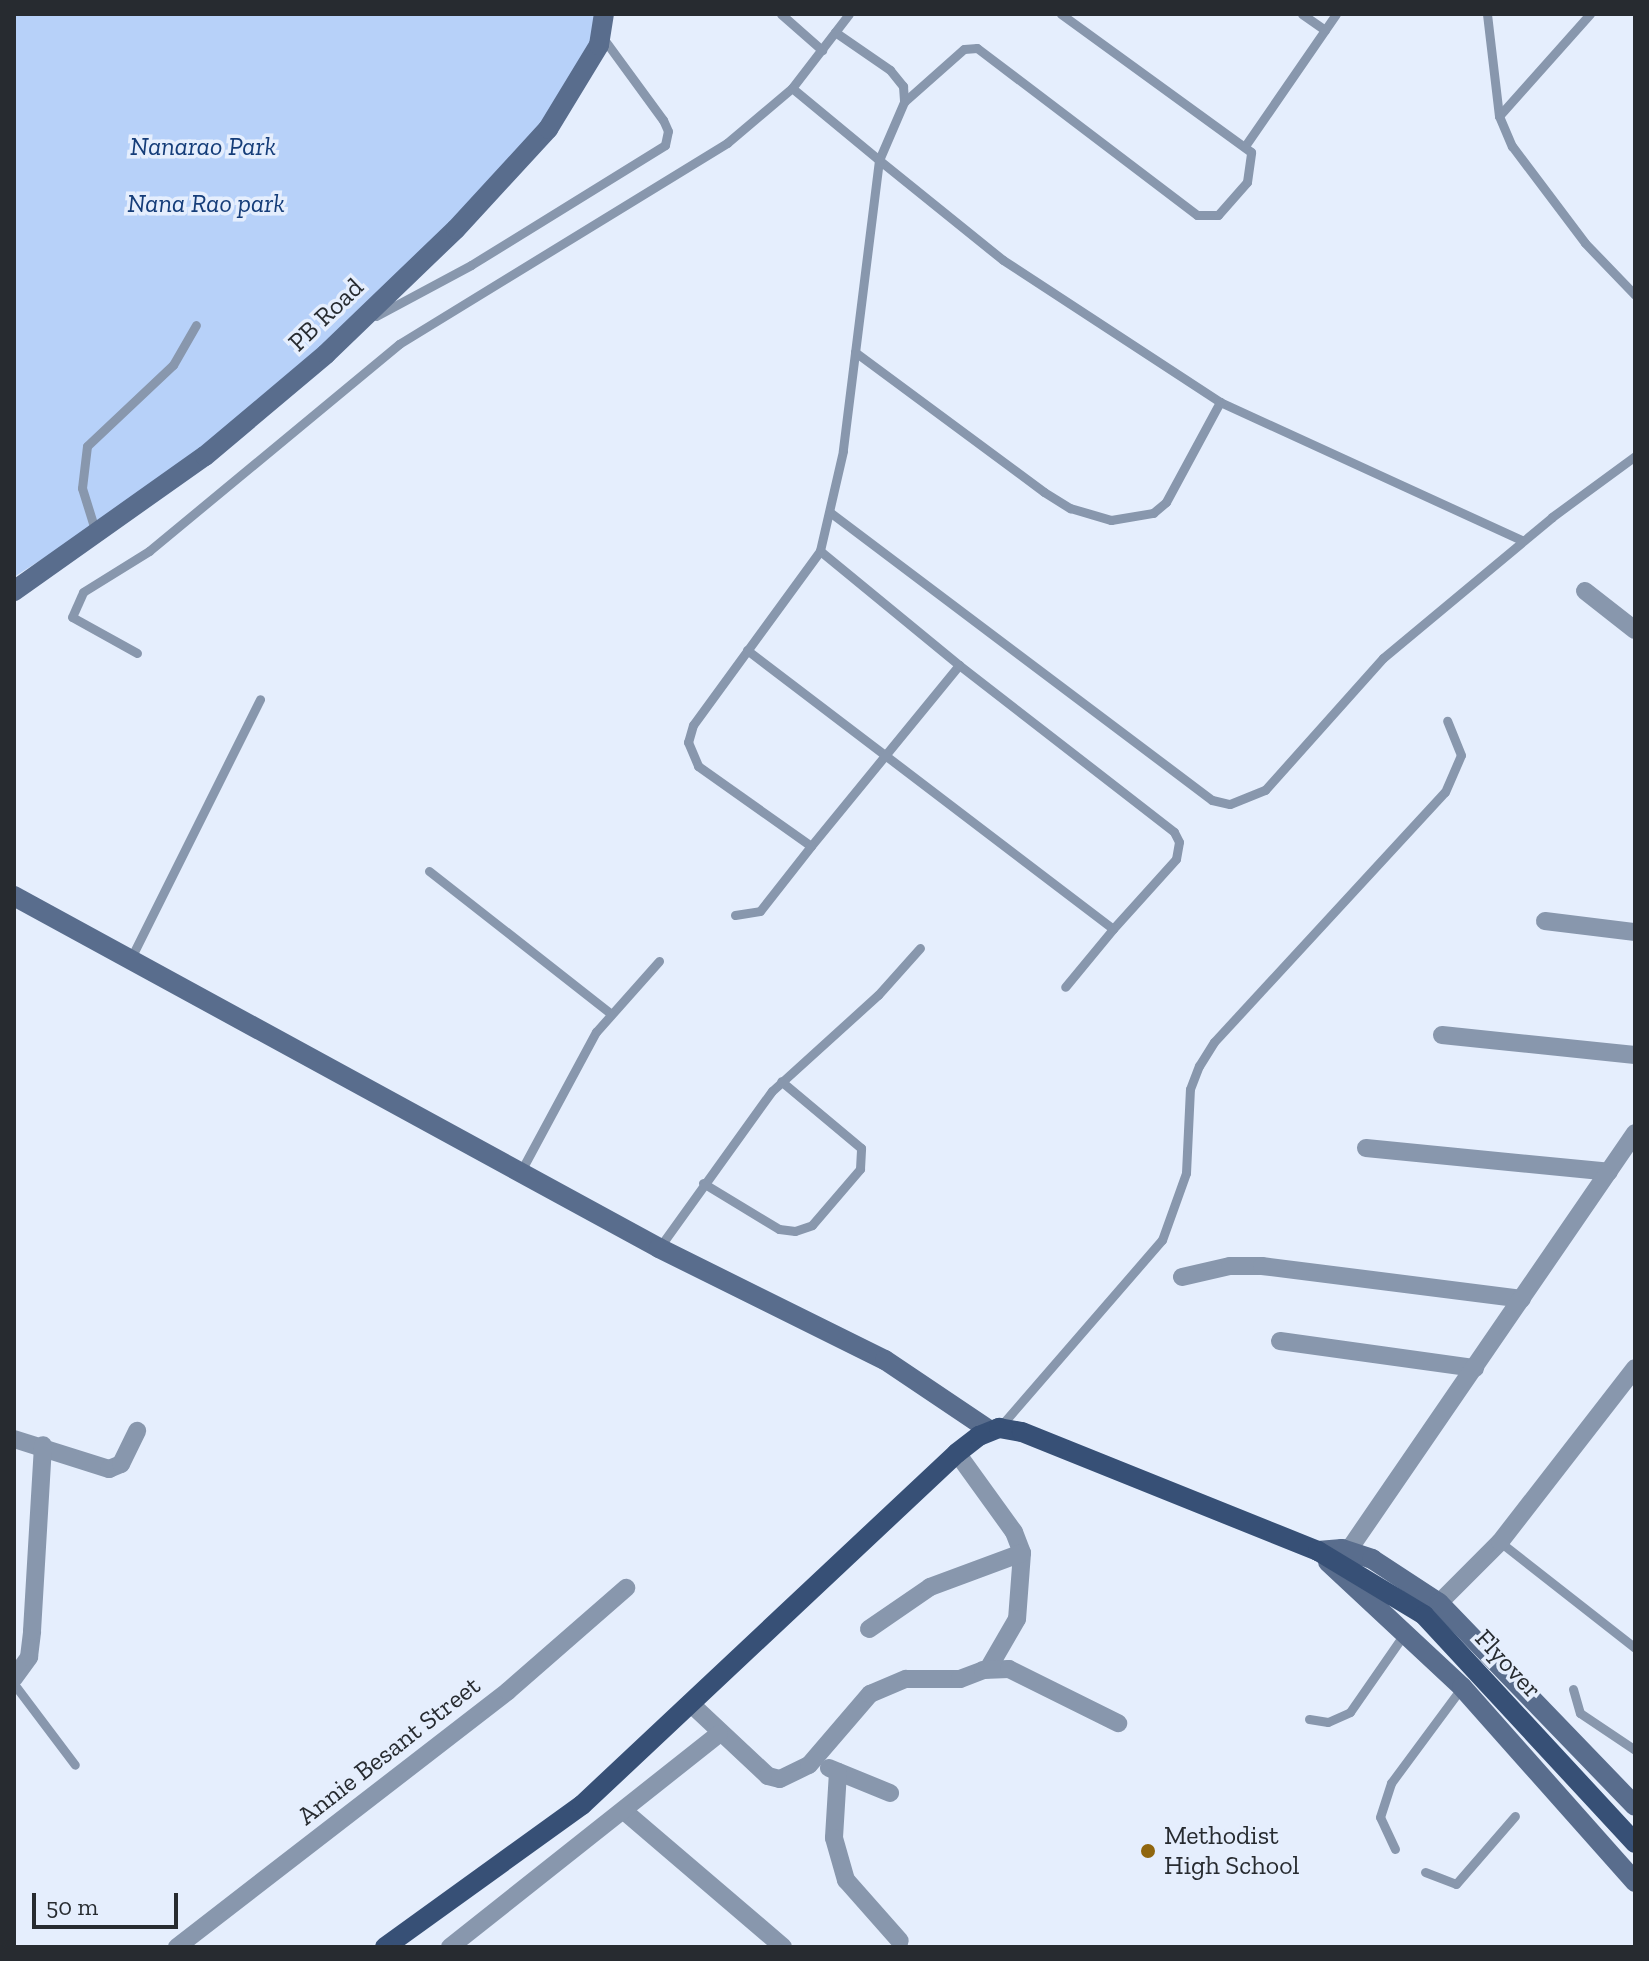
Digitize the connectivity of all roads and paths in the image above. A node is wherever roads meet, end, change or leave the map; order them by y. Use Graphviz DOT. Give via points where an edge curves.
graph roads {
  1 [pos="604,14"];
  2 [pos="781,14"];
  3 [pos="849,14"];
  4 [pos="1061,14"];
  5 [pos="1302,14"];
  6 [pos="1336,14"];
  7 [pos="1487,14"];
  8 [pos="1590,14"];
  9 [pos="1325,30"];
  10 [pos="835,32"];
  11 [pos="601,35"];
  12 [pos="822,50"];
  13 [pos="792,88"];
  14 [pos="904,102"];
  15 [pos="1499,116"];
  16 [pos="1245,146"];
  17 [pos="879,160"];
  18 [pos="1634,293"];
  19 [pos="196,325"];
  20 [pos="346,332"];
  21 [pos="855,352"];
  22 [pos="1220,402"];
  23 [pos="1635,456"];
  24 [pos="831,513"];
  25 [pos="96,533"];
  26 [pos="1523,541"];
  27 [pos="820,551"];
  28 [pos="14,591"];
  29 [pos="1585,591"];
  30 [pos="1635,630"];
  31 [pos="747,650"];
  32 [pos="137,653"];
  33 [pos="959,665"];
  34 [pos="260,699"];
  35 [pos="1447,721"];
  36 [pos="885,759"];
  37 [pos="811,846"];
  38 [pos="429,871"];
  39 [pos="14,896"];
  40 [pos="735,915"];
  41 [pos="1545,921"];
  42 [pos="1113,929"];
  43 [pos="1635,932"];
  44 [pos="920,948"];
  45 [pos="132,956"];
  46 [pos="659,961"];
  47 [pos="1065,987"];
  48 [pos="610,1013"];
  49 [pos="1442,1035"];
  50 [pos="1635,1055"];
  51 [pos="781,1081"];
  52 [pos="1635,1133"];
  53 [pos="1366,1148"];
  54 [pos="521,1171"];
  55 [pos="1609,1172"];
  56 [pos="703,1183"];
  57 [pos="659,1248"];
  58 [pos="1182,1277"];
  59 [pos="1522,1299"];
  60 [pos="1280,1341"];
  61 [pos="1475,1368"];
  62 [pos="1635,1368"];
  63 [pos="994,1429"];
  64 [pos="137,1431"];
  65 [pos="14,1439"];
  66 [pos="43,1445"];
  67 [pos="957,1453"];
  68 [pos="1500,1542"];
  69 [pos="1318,1551"];
  70 [pos="1022,1553"];
  71 [pos="1350,1560"];
  72 [pos="626,1588"];
  73 [pos="1439,1603"];
  74 [pos="869,1629"];
  75 [pos="1406,1632"];
  76 [pos="1635,1648"];
  77 [pos="988,1669"];
  78 [pos="14,1681"];
  79 [pos="1462,1687"];
  80 [pos="1573,1689"];
  81 [pos="690,1703"];
  82 [pos="1309,1719"];
  83 [pos="1118,1723"];
  84 [pos="719,1734"];
  85 [pos="1635,1750"];
  86 [pos="812,1761"];
  87 [pos="75,1765"];
  88 [pos="838,1772"];
  89 [pos="890,1793"];
  90 [pos="1635,1806"];
  91 [pos="624,1811"];
  92 [pos="1515,1816"];
  93 [pos="1635,1843"];
  94 [pos="1395,1849"];
  95 [pos="1425,1872"];
  96 [pos="1635,1882"];
  97 [pos="900,1941"];
  98 [pos="177,1947"];
  99 [pos="385,1947"];
  100 [pos="450,1947"];
  101 [pos="783,1947"];
  1 -- 11 [label="street, PB Road"];
  2 -- 12 [label="lane"];
  3 -- 10 [label="lane"];
  4 -- 16 [label="lane"];
  5 -- 9 [label="lane"];
  6 -- 9 [label="lane"];
  7 -- 15 [label="lane"];
  8 -- 15 [label="lane"];
  9 -- 16 [label="lane"];
  10 -- 12 [label="lane"];
  10 -- 14 [label="lane" via="900,78"];
  11 -- 20 [label="street, PB Road" via="585,73 513,171"];
  11 -- 20 [label="lane" via="663,120 668,131 665,145 471,265"];
  12 -- 13 [label="lane"];
  13 -- 17 [label="lane"];
  13 -- 32 [label="lane" via="705,158 399,344 149,551 83,592 71,609 77,623"];
  14 -- 16 [label="lane" via="964,49 984,51 1204,218 1218,215 1247,182 1253,164"];
  14 -- 17 [label="lane"];
  15 -- 18 [label="lane" via="1512,146 1561,211"];
  17 -- 21 [label="lane"];
  17 -- 22 [label="lane" via="1003,260"];
  19 -- 25 [label="lane" via="173,365 87,446 82,488"];
  20 -- 25 [label="street, PB Road" via="205,456"];
  21 -- 22 [label="lane" via="1044,492 1070,508 1111,520 1153,513 1166,502"];
  21 -- 24 [label="lane"];
  22 -- 26 [label="lane"];
  23 -- 26 [label="lane"];
  24 -- 26 [label="lane" via="1212,800 1230,804 1265,790 1383,658"];
  24 -- 27 [label="lane"];
  25 -- 28 [label="street, PB Road"];
  27 -- 31 [label="lane"];
  27 -- 33 [label="lane"];
  29 -- 30 [label="street"];
  31 -- 36 [label="lane"];
  31 -- 37 [label="lane" via="693,725 689,752 698,766"];
  33 -- 36 [label="lane"];
  33 -- 42 [label="lane" via="1174,832 1179,842 1176,859"];
  34 -- 45 [label="lane"];
  35 -- 63 [label="lane" via="1461,755 1445,792 1214,1042 1199,1066 1190,1089 1186,1173 1162,1240"];
  36 -- 37 [label="lane"];
  36 -- 42 [label="lane"];
  37 -- 40 [label="lane" via="760,911"];
  38 -- 48 [label="lane"];
  39 -- 45 [label="street"];
  41 -- 43 [label="street"];
  42 -- 47 [label="lane"];
  44 -- 51 [label="lane" via="869,1004"];
  45 -- 54 [label="street"];
  46 -- 48 [label="lane"];
  48 -- 54 [label="lane"];
  49 -- 50 [label="street"];
  51 -- 56 [label="lane"];
  51 -- 56 [label="lane" via="861,1148 860,1169 812,1225 795,1231 779,1229"];
  52 -- 55 [label="street"];
  53 -- 55 [label="street"];
  54 -- 57 [label="street"];
  55 -- 59 [label="street"];
  56 -- 57 [label="lane"];
  57 -- 63 [label="street" via="885,1360"];
  58 -- 59 [label="street" via="1219,1267 1262,1266"];
  59 -- 61 [label="street"];
  60 -- 61 [label="street"];
  61 -- 71 [label="street"];
  62 -- 68 [label="street"];
  63 -- 67 [label="main road"];
  63 -- 69 [label="main road, Flyover" via="1052,1444"];
  64 -- 66 [label="street" via="121,1464 109,1469"];
  65 -- 66 [label="street"];
  66 -- 78 [label="street" via="31,1644"];
  67 -- 70 [label="street" via="1014,1532"];
  67 -- 81 [label="main road"];
  68 -- 73 [label="street"];
  68 -- 76 [label="lane"];
  69 -- 71 [label="main road, Flyover"];
  69 -- 75 [label="street"];
  70 -- 74 [label="street" via="930,1587"];
  70 -- 77 [label="street" via="1017,1619"];
  71 -- 73 [label="street" via="1372,1559"];
  71 -- 93 [label="main road, Flyover" via="1433,1623"];
  72 -- 98 [label="street, Annie Besant Street" via="401,1777"];
  73 -- 90 [label="street"];
  75 -- 79 [label="street"];
  75 -- 82 [label="lane" via="1350,1712 1328,1722"];
  77 -- 83 [label="street" via="1029,1675"];
  77 -- 86 [label="street" via="960,1679 892,1682 857,1706"];
  78 -- 87 [label="lane"];
  79 -- 94 [label="lane" via="1391,1783 1380,1817"];
  79 -- 96 [label="street"];
  80 -- 85 [label="lane" via="1580,1713"];
  81 -- 84 [label="street"];
  81 -- 99 [label="main road" via="582,1805"];
  84 -- 86 [label="street" via="768,1776 799,1774"];
  84 -- 91 [label="street"];
  86 -- 88 [label="street"];
  88 -- 89 [label="street"];
  88 -- 97 [label="street" via="834,1838 846,1880"];
  91 -- 100 [label="street"];
  91 -- 101 [label="street"];
  92 -- 95 [label="lane" via="1456,1884"];
}
